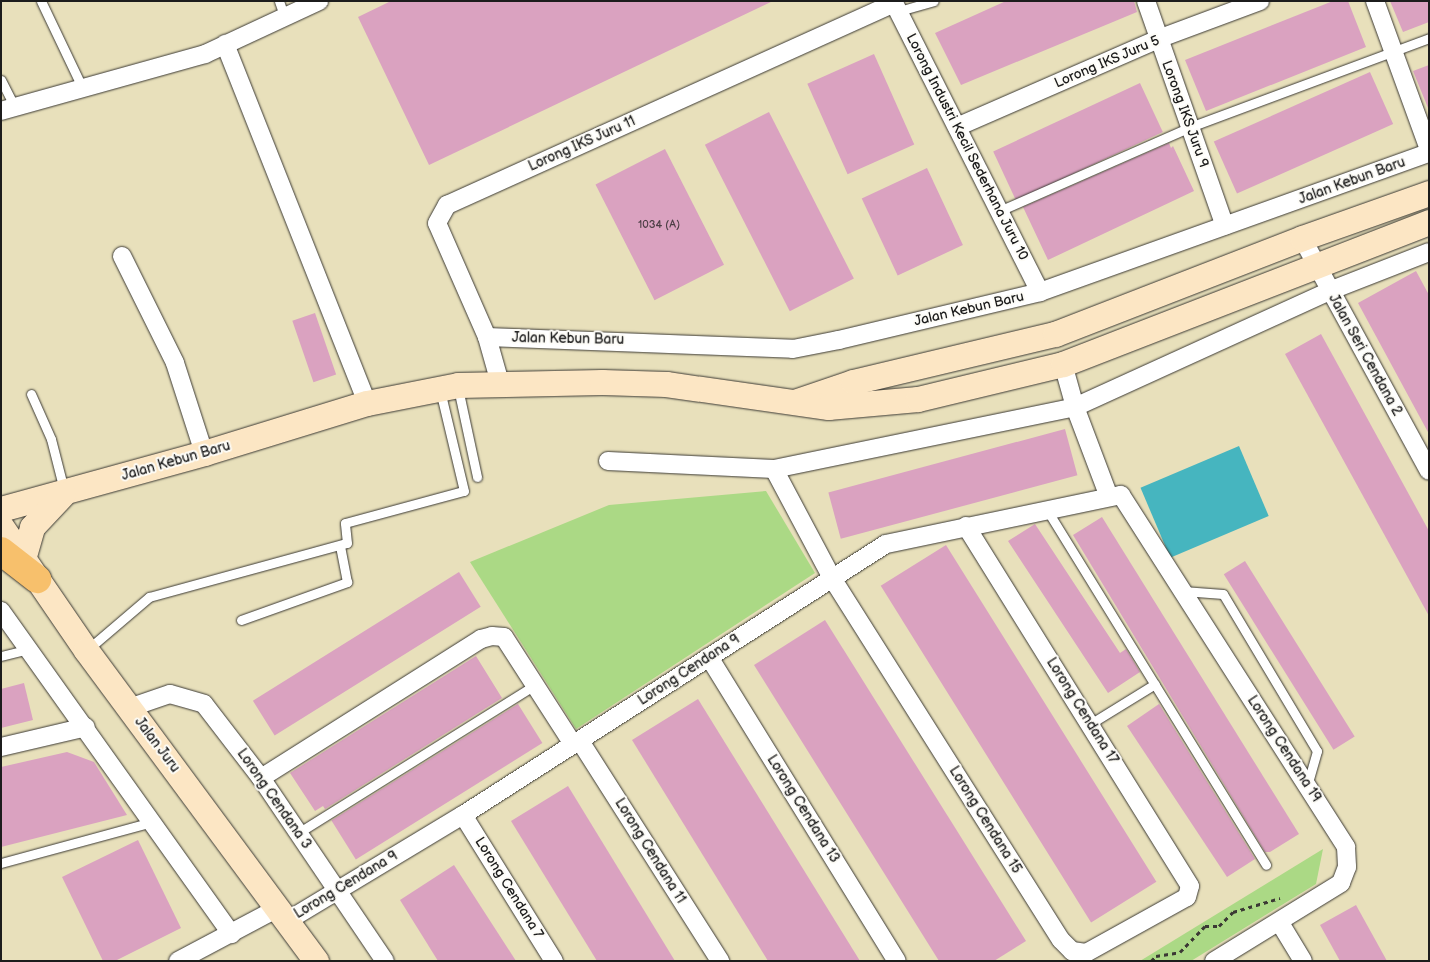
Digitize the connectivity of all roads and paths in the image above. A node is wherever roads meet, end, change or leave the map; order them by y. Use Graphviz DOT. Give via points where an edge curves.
graph roads {
  1 [pos="41,1"];
  2 [pos="279,1"];
  3 [pos="319,1"];
  4 [pos="934,1"];
  5 [pos="1146,1"];
  6 [pos="1260,1"];
  7 [pos="1375,1"];
  8 [pos="895,5"];
  9 [pos="286,18"];
  10 [pos="1429,38"];
  11 [pos="1158,39"];
  12 [pos="225,44"];
  13 [pos="1393,51"];
  14 [pos="1,80"];
  15 [pos="83,90"];
  16 [pos="8,109"];
  17 [pos="957,127"];
  18 [pos="1190,127"];
  19 [pos="1429,149"];
  20 [pos="1429,153"];
  21 [pos="1429,193"];
  22 [pos="999,211"];
  23 [pos="1429,222"];
  24 [pos="1225,226"];
  25 [pos="1302,238"];
  26 [pos="1429,252"];
  27 [pos="122,256"];
  28 [pos="1315,264"];
  29 [pos="1329,291"];
  30 [pos="1040,292"];
  31 [pos="487,337"];
  32 [pos="1064,364"];
  33 [pos="500,383"];
  34 [pos="449,386"];
  35 [pos="31,394"];
  36 [pos="797,401"];
  37 [pos="367,403"];
  38 [pos="1075,407"];
  39 [pos="204,453"];
  40 [pos="608,461"];
  41 [pos="774,469"];
  42 [pos="1429,471"];
  43 [pos="477,477"];
  44 [pos="64,492"];
  45 [pos="1115,496"];
  46 [pos="1,509"];
  47 [pos="1046,510"];
  48 [pos="1,526"];
  49 [pos="966,526"];
  50 [pos="340,546"];
  51 [pos="20,563"];
  52 [pos="832,578"];
  53 [pos="1182,591"];
  54 [pos="1,611"];
  55 [pos="241,620"];
  56 [pos="31,648"];
  57 [pos="86,650"];
  58 [pos="1,656"];
  59 [pos="709,657"];
  60 [pos="1155,684"];
  61 [pos="535,685"];
  62 [pos="130,708"];
  63 [pos="1090,724"];
  64 [pos="86,727"];
  65 [pos="577,743"];
  66 [pos="1,748"];
  67 [pos="261,778"];
  68 [pos="1307,786"];
  69 [pos="463,815"];
  70 [pos="152,822"];
  71 [pos="298,833"];
  72 [pos="1,863"];
  73 [pos="1266,865"];
  74 [pos="336,891"];
  75 [pos="1187,897"];
  76 [pos="1280,898"];
  77 [pos="282,914"];
  78 [pos="1280,923"];
  79 [pos="231,934"];
  80 [pos="178,961"];
  81 [pos="316,961"];
  82 [pos="385,961"];
  83 [pos="554,961"];
  84 [pos="720,961"];
  85 [pos="897,961"];
  86 [pos="1151,961"];
  87 [pos="1214,961"];
  88 [pos="1303,961"];
  1 -- 15 [label="lane"];
  2 -- 9 [label="lane"];
  3 -- 9 [label="street"];
  4 -- 8 [label="lane"];
  5 -- 11 [label="street, Lorong IKS Juru 9"];
  6 -- 11 [label="street, Lorong IKS Juru 5"];
  7 -- 13 [label="street"];
  8 -- 17 [label="street, Lorong Industri Kecil Sederhana Juru 10"];
  8 -- 31 [label="street, Lorong IKS Juru 11" via="447,205 437,223"];
  9 -- 12 [label="street"];
  10 -- 13 [label="lane"];
  11 -- 17 [label="street, Lorong IKS Juru 5"];
  11 -- 18 [label="street, Lorong IKS Juru 9"];
  12 -- 15 [label="street" via="205,54"];
  12 -- 37 [label="street"];
  13 -- 18 [label="lane"];
  13 -- 19 [label="street"];
  14 -- 16 [label="lane"];
  15 -- 16 [label="street"];
  17 -- 22 [label="street, Lorong Industri Kecil Sederhana Juru 10"];
  18 -- 22 [label="lane"];
  18 -- 24 [label="street, Lorong IKS Juru 9"];
  20 -- 24 [label="street, Jalan Kebun Baru"];
  21 -- 25 [label="street, Jalan Kebun Baru"];
  22 -- 30 [label="street, Lorong Industri Kecil Sederhana Juru 10"];
  23 -- 28 [label="street, Jalan Kebun Baru"];
  24 -- 30 [label="street, Jalan Kebun Baru"];
  25 -- 28 [label="street, Jalan Seri Cendana 2"];
  25 -- 36 [label="street, Jalan Kebun Baru" via="1055,334 853,382"];
  26 -- 29 [label="street"];
  27 -- 39 [label="street" via="175,363"];
  28 -- 29 [label="street, Jalan Seri Cendana 2"];
  28 -- 32 [label="street, Jalan Kebun Baru"];
  29 -- 38 [label="street"];
  29 -- 42 [label="street, Jalan Seri Cendana 2"];
  30 -- 31 [label="street, Jalan Kebun Baru" via="793,349"];
  31 -- 33 [label="street, Lorong IKS Juru 11"];
  32 -- 36 [label="street, Jalan Kebun Baru" via="918,399 828,407"];
  32 -- 38 [label="street, Lorong Cendana 19"];
  33 -- 34 [label="street, Jalan Kebun Baru"];
  33 -- 36 [label="street, Jalan Kebun Baru" via="666,384"];
  34 -- 37 [label="street, Jalan Kebun Baru"];
  34 -- 43 [label="lane"];
  34 -- 50 [label="lane" via="464,491 345,524 347,543"];
  35 -- 44 [label="lane" via="51,439"];
  37 -- 39 [label="street, Jalan Kebun Baru"];
  38 -- 41 [label="street"];
  38 -- 45 [label="street, Lorong Cendana 19"];
  39 -- 44 [label="street, Jalan Kebun Baru"];
  40 -- 41 [label="street"];
  41 -- 52 [label="street, Lorong Cendana 15"];
  44 -- 46 [label="street, Jalan Kebun Baru"];
  44 -- 51 [label="street" via="32,527"];
  45 -- 47 [label="street, Lorong Cendana 9"];
  45 -- 53 [label="street, Lorong Cendana 19"];
  47 -- 49 [label="street, Lorong Cendana 9"];
  47 -- 60 [label="lane"];
  48 -- 51 [label="street, Jalan Juru"];
  49 -- 52 [label="street, Lorong Cendana 9" via="886,544"];
  49 -- 63 [label="street, Lorong Cendana 17"];
  50 -- 55 [label="lane" via="347,582"];
  50 -- 57 [label="lane" via="149,597"];
  51 -- 57 [label="street, Jalan Juru"];
  52 -- 59 [label="street, Lorong Cendana 9"];
  52 -- 75 [label="street, Lorong Cendana 15" via="1061,940 1072,951 1086,954"];
  53 -- 68 [label="street, Lorong Cendana 19"];
  53 -- 68 [label="lane" via="1223,594 1317,751"];
  54 -- 56 [label="street"];
  56 -- 58 [label="lane"];
  56 -- 64 [label="street"];
  57 -- 62 [label="street, Jalan Juru"];
  59 -- 65 [label="street, Lorong Cendana 9"];
  59 -- 85 [label="street, Lorong Cendana 13"];
  60 -- 63 [label="lane"];
  60 -- 73 [label="lane"];
  61 -- 65 [label="street, Lorong Cendana 11"];
  61 -- 67 [label="street, Lorong Cendana 11" via="504,637 481,639"];
  61 -- 71 [label="lane"];
  62 -- 67 [label="street, Lorong Cendana 3" via="170,694 204,704"];
  62 -- 77 [label="street, Jalan Juru"];
  63 -- 75 [label="street, Lorong Cendana 17" via="1185,876 1190,886"];
  64 -- 66 [label="street"];
  64 -- 70 [label="street"];
  65 -- 69 [label="street, Lorong Cendana 9"];
  65 -- 84 [label="street, Lorong Cendana 11"];
  67 -- 71 [label="street, Lorong Cendana 3"];
  68 -- 78 [label="street, Lorong Cendana 19" via="1346,848 1347,867 1341,883"];
  69 -- 74 [label="street, Lorong Cendana 9"];
  69 -- 83 [label="street, Lorong Cendana 7"];
  70 -- 72 [label="lane"];
  70 -- 79 [label="street"];
  71 -- 74 [label="street, Lorong Cendana 3"];
  74 -- 77 [label="street, Lorong Cendana 9"];
  74 -- 82 [label="street, Lorong Cendana 3"];
  76 -- 86 [label="path" via="1233,912 1218,926 1205,926 1180,952 1156,956"];
  77 -- 79 [label="street, Lorong Cendana 9"];
  77 -- 81 [label="street, Jalan Juru"];
  78 -- 87 [label="street, Lorong Cendana 19"];
  78 -- 88 [label="street"];
  79 -- 80 [label="street, Lorong Cendana 9"];
}
